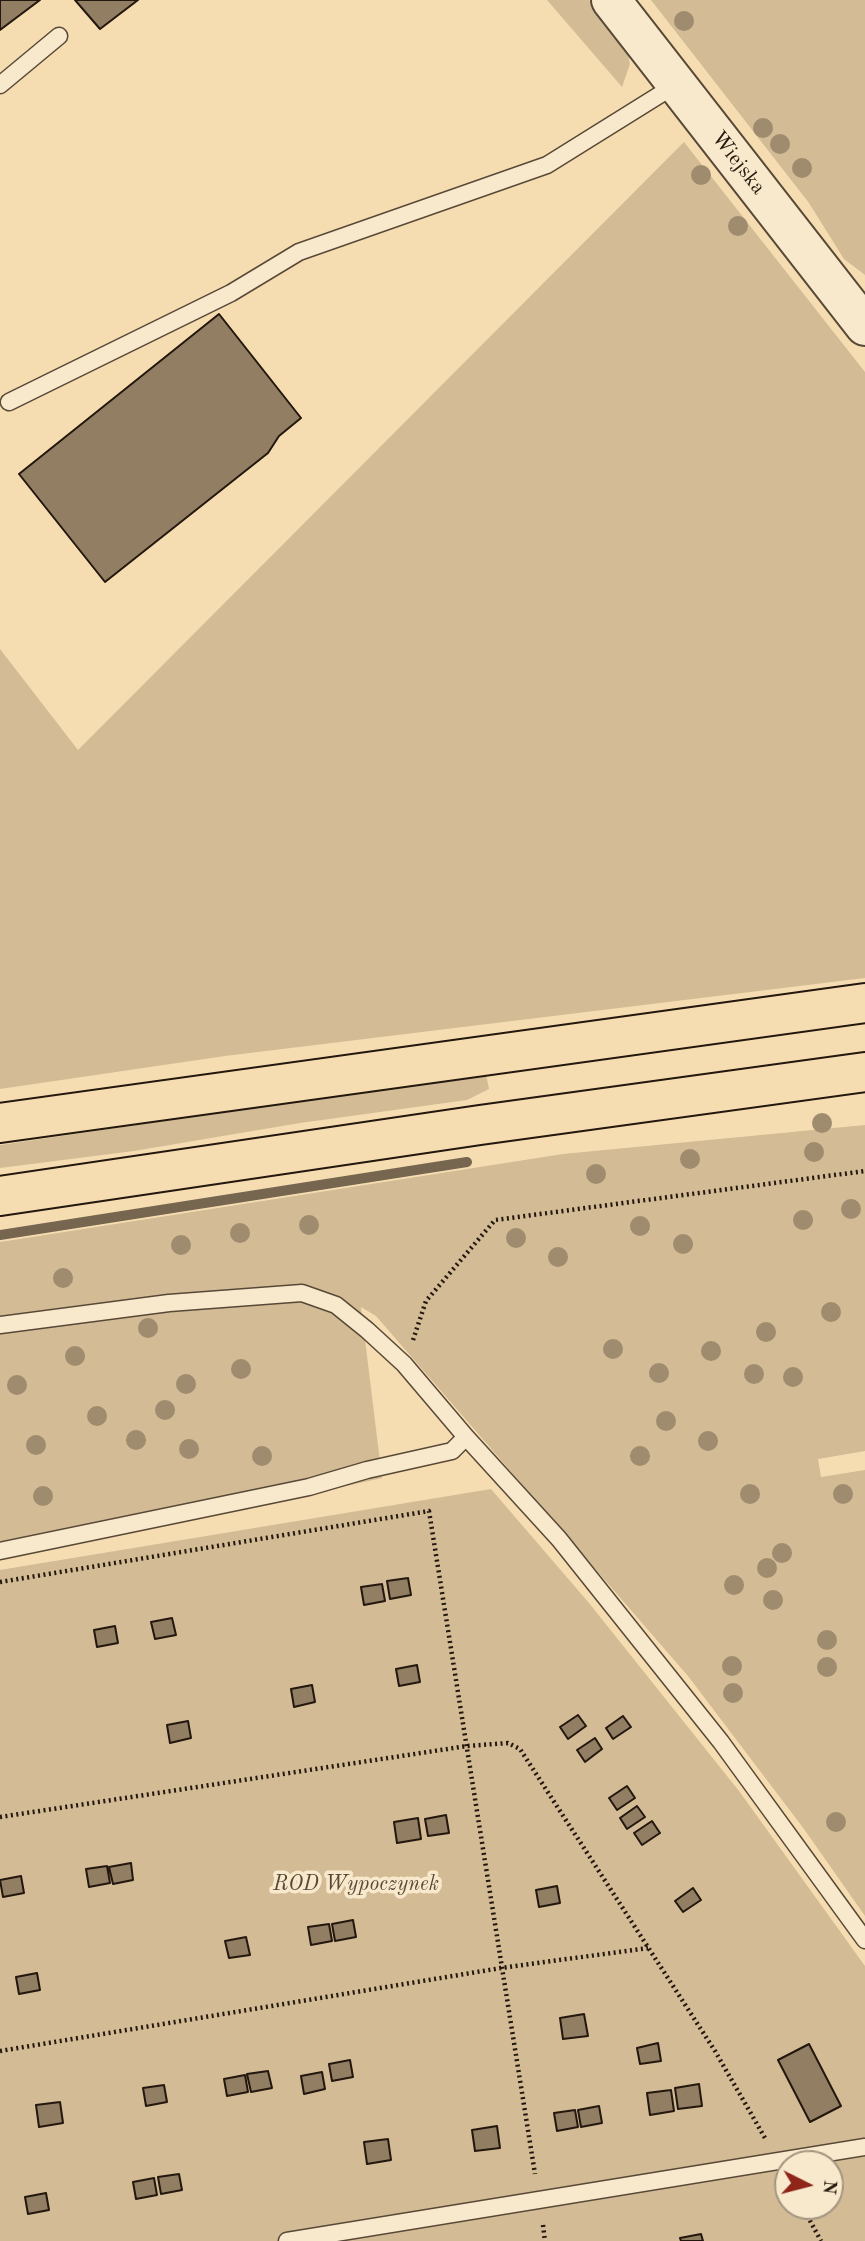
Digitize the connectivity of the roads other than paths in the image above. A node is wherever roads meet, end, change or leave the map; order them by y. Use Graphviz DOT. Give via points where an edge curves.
graph roads {
  1 [pos="611,0"];
  2 [pos="60,36"];
  3 [pos="677,84"];
  4 [pos="0,85"];
  5 [pos="865,326"];
  6 [pos="9,402"];
  7 [pos="865,1003"];
  8 [pos="865,1072"];
  9 [pos="0,1123"];
  10 [pos="0,1196"];
  11 [pos="0,1325"];
  12 [pos="466,1437"];
  13 [pos="0,1551"];
  14 [pos="865,1940"];
  15 [pos="865,2147"];
  16 [pos="288,2241"];
  1 -- 3 [label="street, Wiejska"];
  2 -- 4 [label="lane"];
  3 -- 5 [label="street, Wiejska"];
  3 -- 6 [label="lane" via="547,165 299,251 231,293"];
  7 -- 9 [label="main road"];
  8 -- 10 [label="main road"];
  11 -- 12 [label="lane" via="169,1303 302,1293 336,1306 367,1330 404,1364"];
  12 -- 13 [label="lane" via="452,1451 309,1487"];
  12 -- 14 [label="lane" via="559,1539 721,1742"];
  15 -- 16 [label="lane"];
}
